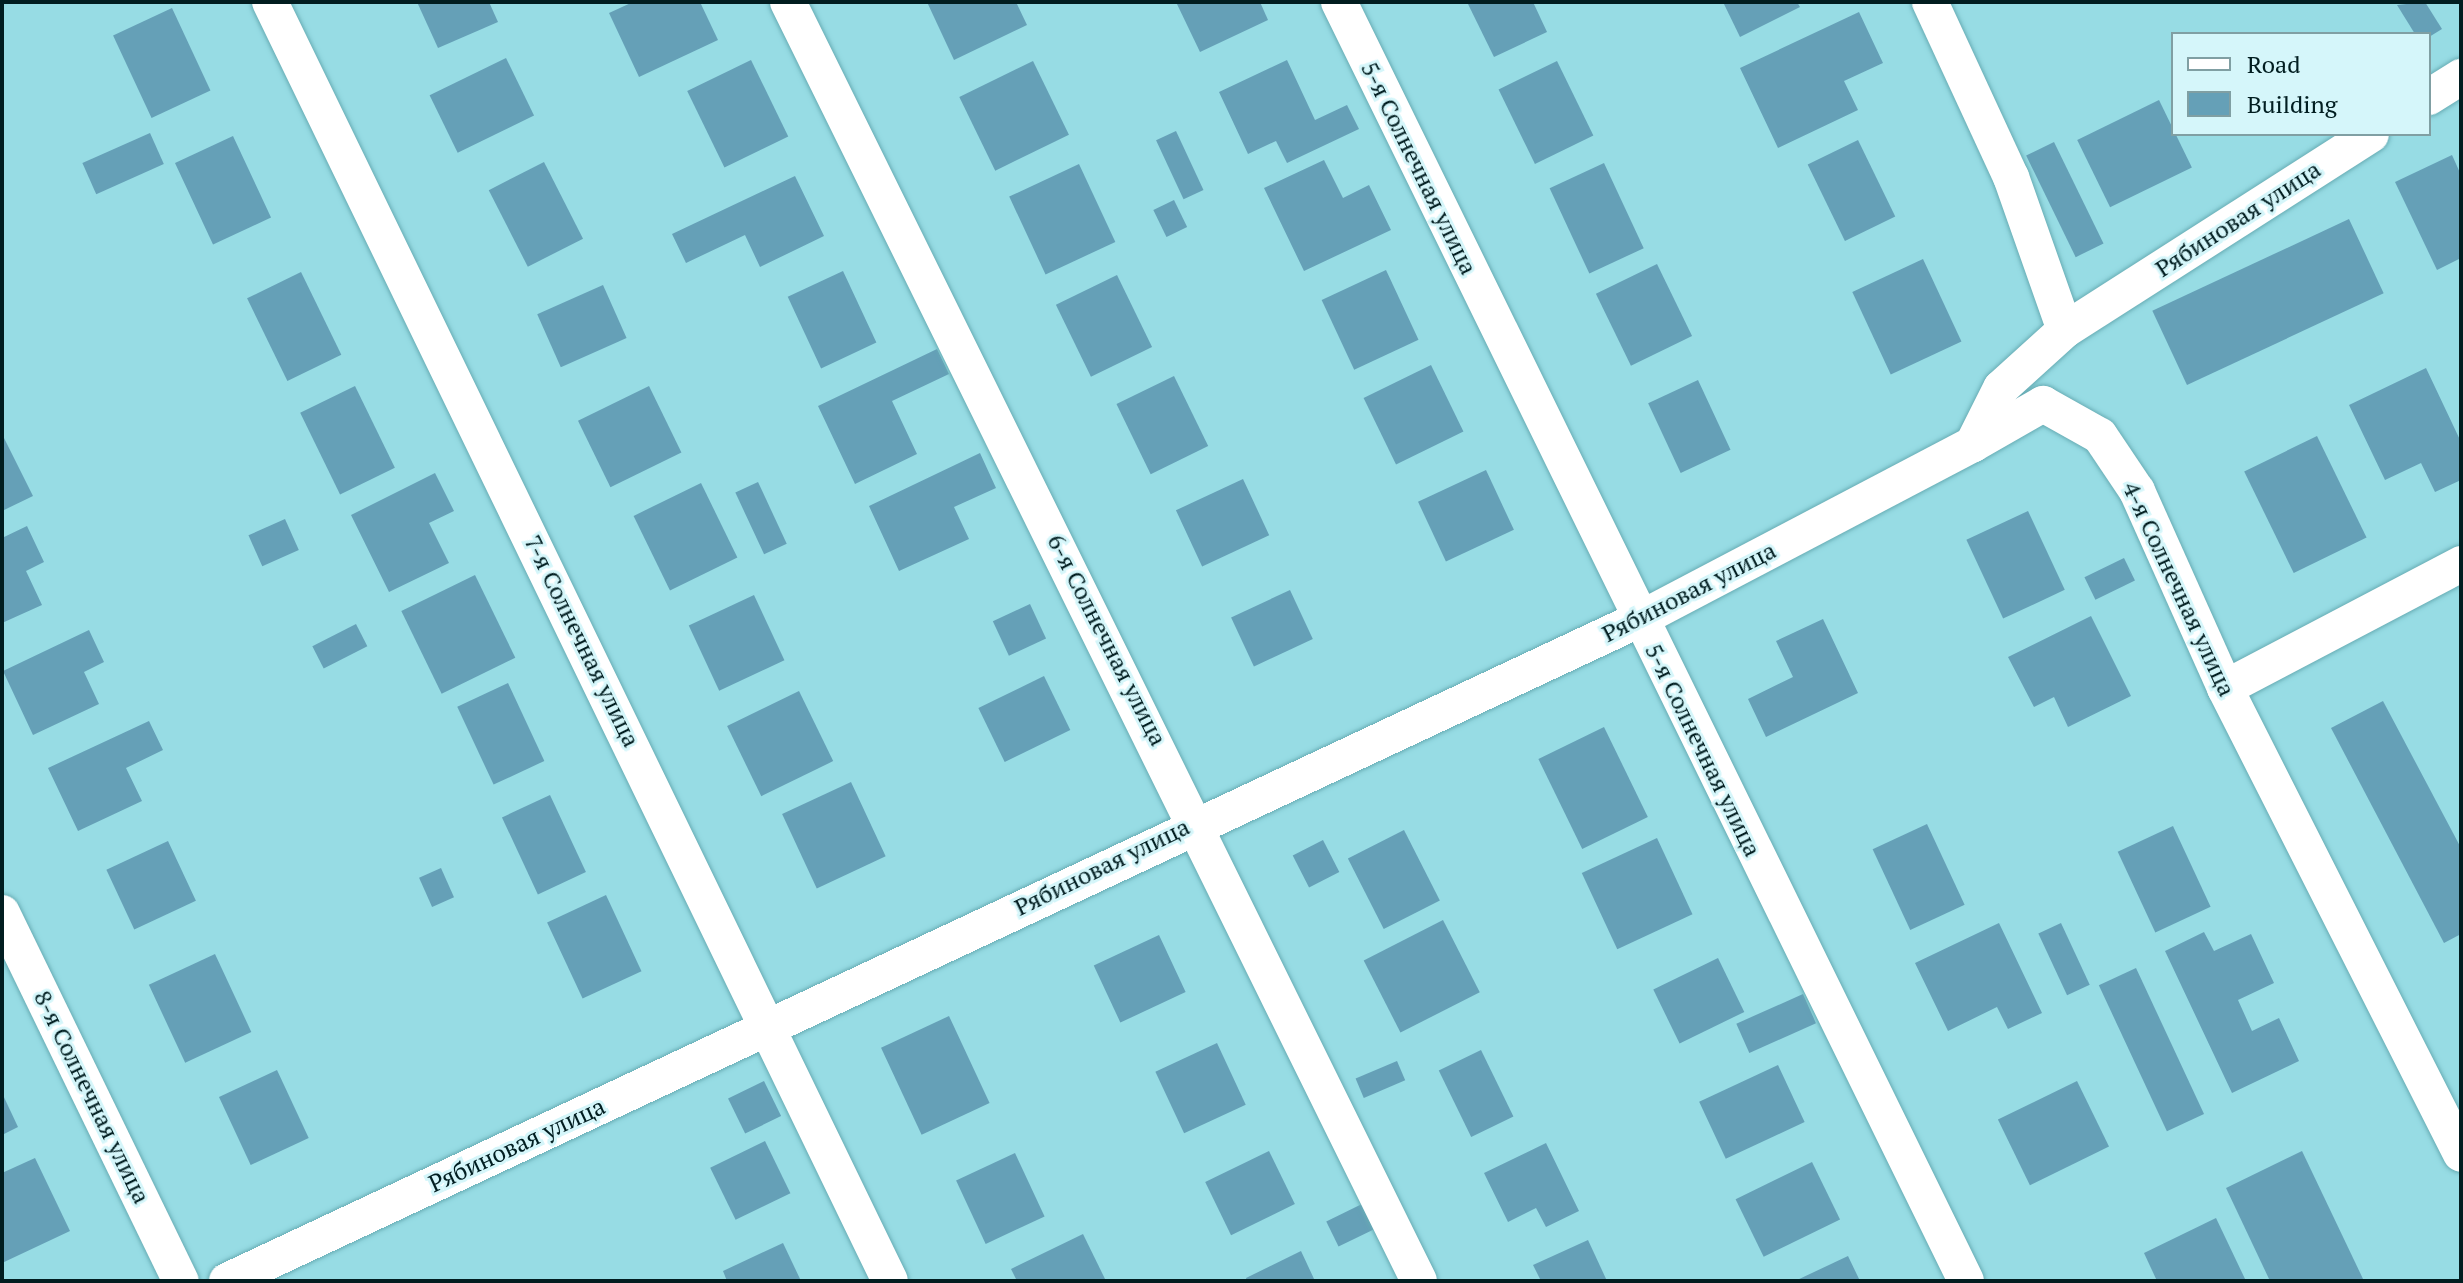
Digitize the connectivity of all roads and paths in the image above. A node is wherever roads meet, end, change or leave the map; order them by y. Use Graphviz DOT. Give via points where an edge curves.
graph roads {
  1 [pos="270,2"];
  2 [pos="788,2"];
  3 [pos="1339,2"];
  4 [pos="1930,2"];
  5 [pos="2461,77"];
  6 [pos="2431,96"];
  7 [pos="2368,136"];
  8 [pos="2065,330"];
  9 [pos="1973,444"];
  10 [pos="2461,564"];
  11 [pos="1638,620"];
  12 [pos="2225,688"];
  13 [pos="1197,821"];
  14 [pos="2,913"];
  15 [pos="771,1027"];
  16 [pos="2456,1131"];
  17 [pos="181,1281"];
  18 [pos="227,1281"];
  19 [pos="890,1281"];
  20 [pos="1419,1281"];
  21 [pos="1966,1281"];
  1 -- 15 [label="street, 7-я Солнечная улица"];
  2 -- 13 [label="street, 6-я Солнечная улица"];
  3 -- 11 [label="street, 5-я Солнечная улица"];
  4 -- 8 [label="street" via="2011,177"];
  5 -- 6 [label="street"];
  7 -- 8 [label="street, Рябиновая улица"];
  8 -- 9 [label="street" via="2001,388"];
  9 -- 11 [label="street, Рябиновая улица"];
  9 -- 12 [label="street, 4-я Солнечная улица" via="2043,404 2100,436 2137,491"];
  10 -- 12 [label="street"];
  11 -- 13 [label="street, Рябиновая улица"];
  11 -- 21 [label="street, 5-я Солнечная улица"];
  12 -- 16 [label="street, 4-я Солнечная улица"];
  13 -- 15 [label="street, Рябиновая улица"];
  13 -- 20 [label="street, 6-я Солнечная улица"];
  14 -- 17 [label="street, 8-я Солнечная улица"];
  15 -- 18 [label="street, Рябиновая улица"];
  15 -- 19 [label="street, 7-я Солнечная улица"];
}
